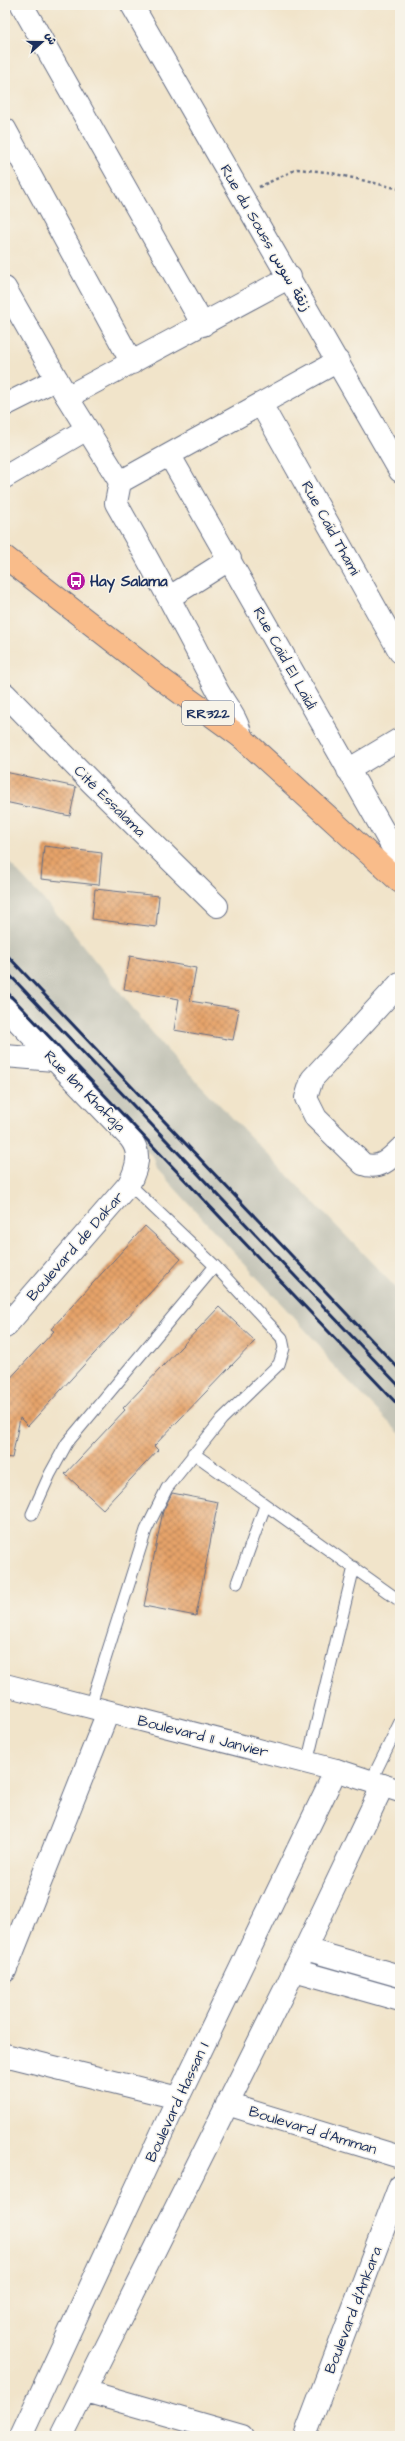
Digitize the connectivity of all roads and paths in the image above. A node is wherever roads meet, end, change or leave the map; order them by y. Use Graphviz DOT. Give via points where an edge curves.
graph roads {
  1 [pos="22,5"];
  2 [pos="132,5"];
  3 [pos="5,130"];
  4 [pos="400,189"];
  5 [pos="241,195"];
  6 [pos="290,277"];
  7 [pos="5,288"];
  8 [pos="203,325"];
  9 [pos="338,361"];
  10 [pos="132,363"];
  11 [pos="62,388"];
  12 [pos="261,404"];
  13 [pos="5,405"];
  14 [pos="86,430"];
  15 [pos="170,456"];
  16 [pos="400,471"];
  17 [pos="5,477"];
  18 [pos="120,482"];
  19 [pos="5,557"];
  20 [pos="230,559"];
  21 [pos="170,597"];
  22 [pos="400,652"];
  23 [pos="5,694"];
  24 [pos="241,737"];
  25 [pos="400,739"];
  26 [pos="348,770"];
  27 [pos="400,860"];
  28 [pos="400,882"];
  29 [pos="217,906"];
  30 [pos="400,983"];
  31 [pos="5,1008"];
  32 [pos="5,1056"];
  33 [pos="54,1060"];
  34 [pos="400,1149"];
  35 [pos="129,1184"];
  36 [pos="215,1266"];
  37 [pos="5,1327"];
  38 [pos="193,1453"];
  39 [pos="265,1506"];
  40 [pos="32,1514"];
  41 [pos="354,1567"];
  42 [pos="237,1583"];
  43 [pos="400,1601"];
  44 [pos="5,1685"];
  45 [pos="99,1709"];
  46 [pos="400,1722"];
  47 [pos="307,1763"];
  48 [pos="336,1770"];
  49 [pos="385,1786"];
  50 [pos="304,1949"];
  51 [pos="294,1970"];
  52 [pos="5,1971"];
  53 [pos="400,1976"];
  54 [pos="400,2000"];
  55 [pos="5,2055"];
  56 [pos="178,2098"];
  57 [pos="227,2104"];
  58 [pos="400,2157"];
  59 [pos="400,2185"];
  60 [pos="84,2391"];
  61 [pos="21,2436"];
  62 [pos="62,2436"];
  63 [pos="242,2436"];
  64 [pos="305,2436"];
  1 -- 8 [label="street"];
  2 -- 5 [label="street, Rue du Souss زنقة سوس"];
  3 -- 10 [label="street"];
  4 -- 5 [label="path" via="327,172 297,169"];
  5 -- 6 [label="street, Rue du Souss زنقة سوس"];
  6 -- 8 [label="street"];
  6 -- 9 [label="street, Rue du Souss زنقة سوس"];
  7 -- 11 [label="street"];
  8 -- 10 [label="street"];
  9 -- 12 [label="street"];
  9 -- 16 [label="street, Rue du Souss زنقة سوس"];
  10 -- 11 [label="street"];
  11 -- 13 [label="street"];
  11 -- 14 [label="street"];
  12 -- 15 [label="street"];
  12 -- 22 [label="street, Rue Caïd Thami"];
  14 -- 17 [label="street"];
  14 -- 18 [label="street"];
  15 -- 18 [label="street"];
  15 -- 20 [label="street, Rue Caïd El Laïdi"];
  18 -- 21 [label="street" via="116,503"];
  19 -- 24 [label="main road, RR322" via="164,681"];
  20 -- 21 [label="street"];
  20 -- 26 [label="street, Rue Caïd El Laïdi"];
  21 -- 24 [label="street" via="218,691 235,718"];
  23 -- 29 [label="street, Cité Essalama"];
  24 -- 28 [label="main road, RR322"];
  25 -- 26 [label="street"];
  26 -- 27 [label="street, Rue Caïd El Laïdi"];
  30 -- 34 [label="street" via="312,1079 306,1098 316,1118 363,1164 372,1167 380,1165"];
  31 -- 33 [label="street, Rue Ibn Khafaja"];
  32 -- 33 [label="street"];
  33 -- 35 [label="street, Rue Ibn Khafaja" via="133,1141 138,1165"];
  35 -- 36 [label="lane"];
  35 -- 37 [label="street, Boulevard de Dakar"];
  36 -- 38 [label="lane" via="282,1338 284,1348 279,1364 222,1418"];
  36 -- 40 [label="lane" via="67,1443"];
  38 -- 39 [label="lane"];
  38 -- 45 [label="lane" via="167,1488 146,1530"];
  39 -- 41 [label="lane"];
  39 -- 42 [label="lane"];
  41 -- 43 [label="lane"];
  41 -- 47 [label="lane"];
  44 -- 45 [label="street, Boulevard 11 Janvier"];
  45 -- 47 [label="street, Boulevard 11 Janvier"];
  45 -- 52 [label="street"];
  46 -- 49 [label="lane"];
  47 -- 48 [label="street, Boulevard 11 Janvier"];
  48 -- 49 [label="street, Boulevard 11 Janvier"];
  48 -- 56 [label="street, Boulevard Hassan I"];
  49 -- 50 [label="street"];
  50 -- 51 [label="street"];
  50 -- 53 [label="street"];
  51 -- 54 [label="street"];
  51 -- 57 [label="street"];
  55 -- 56 [label="street"];
  56 -- 61 [label="street, Boulevard Hassan I"];
  57 -- 58 [label="street, Boulevard d'Amman"];
  57 -- 60 [label="street"];
  59 -- 64 [label="street, Boulevard d'Ankara"];
  60 -- 62 [label="street"];
  60 -- 63 [label="street"];
}
